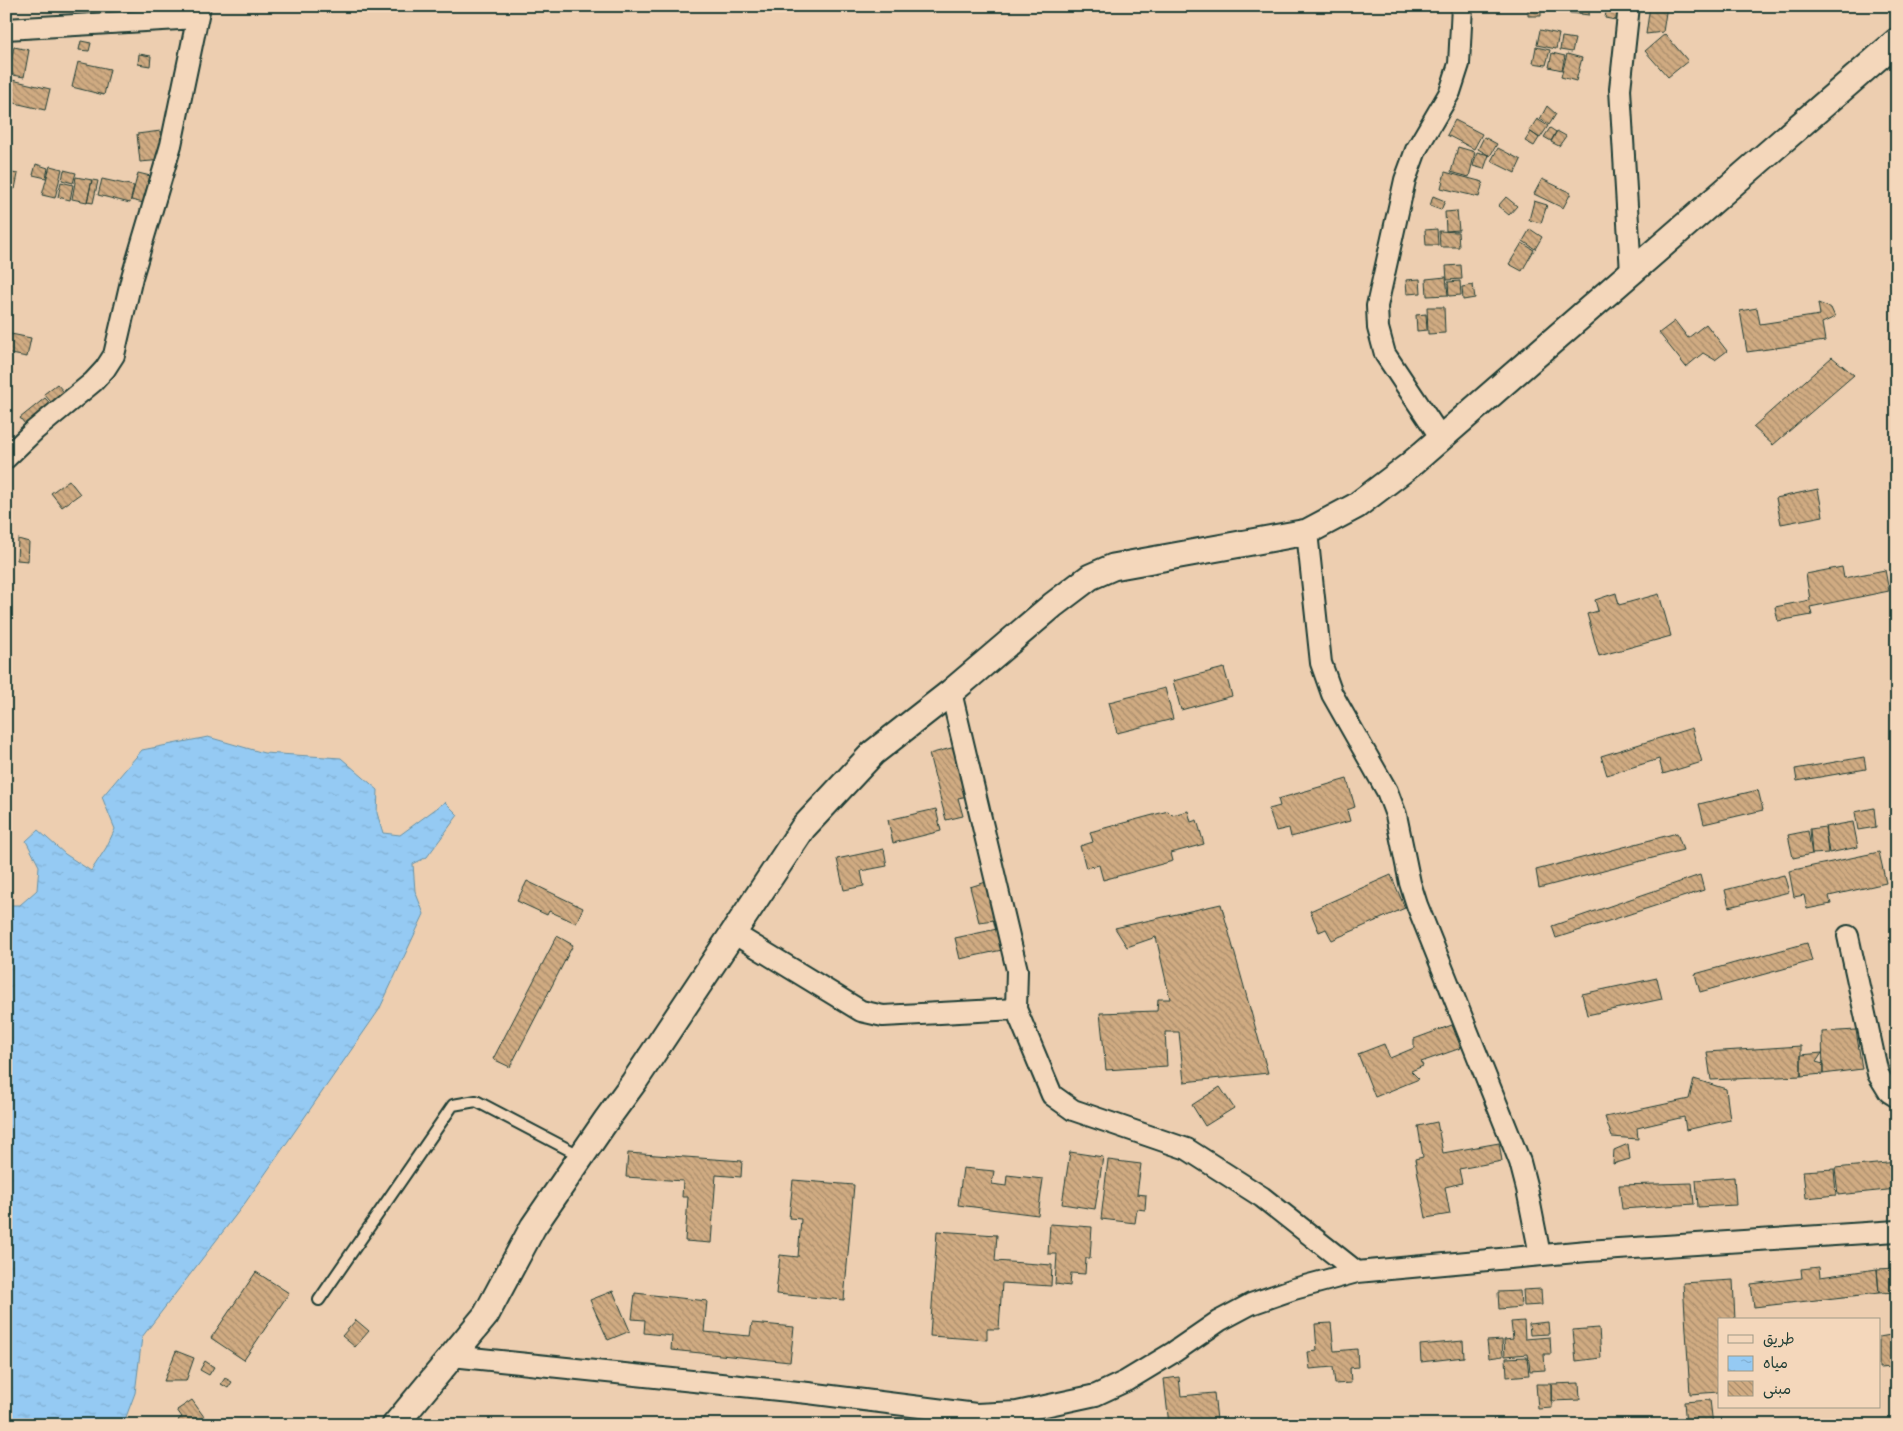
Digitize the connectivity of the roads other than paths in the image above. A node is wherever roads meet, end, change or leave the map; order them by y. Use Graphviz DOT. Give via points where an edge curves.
graph roads {
  1 [pos="1462,6"];
  2 [pos="1629,6"];
  3 [pos="199,12"];
  4 [pos="6,29"];
  5 [pos="1897,41"];
  6 [pos="1631,273"];
  7 [pos="1441,438"];
  8 [pos="6,458"];
  9 [pos="1307,532"];
  10 [pos="951,692"];
  11 [pos="733,933"];
  12 [pos="1848,936"];
  13 [pos="1016,1009"];
  14 [pos="1897,1097"];
  15 [pos="581,1156"];
  16 [pos="1897,1231"];
  17 [pos="1540,1255"];
  18 [pos="1357,1272"];
  19 [pos="319,1300"];
  20 [pos="452,1356"];
  21 [pos="395,1425"];
  1 -- 7 [label="street" via="1458,64 1450,92 1416,150 1405,180 1376,306 1385,354"];
  2 -- 6 [label="street" via="1620,89"];
  3 -- 4 [label="street"];
  3 -- 8 [label="street" via="171,145 132,277 114,355 93,382"];
  5 -- 6 [label="street"];
  6 -- 7 [label="street"];
  7 -- 9 [label="street" via="1356,506"];
  9 -- 10 [label="street" via="1113,567 1090,577"];
  9 -- 17 [label="street" via="1321,663 1332,694 1387,791 1396,815 1417,906 1520,1162"];
  10 -- 11 [label="street" via="873,753 803,828"];
  10 -- 13 [label="street" via="1016,970"];
  11 -- 13 [label="street" via="860,1011 883,1016"];
  11 -- 15 [label="street"];
  12 -- 14 [label="street" via="1878,1074 1889,1092"];
  13 -- 18 [label="street" via="1052,1095 1073,1110 1187,1149 1262,1197"];
  15 -- 19 [label="lane" via="476,1101 454,1105"];
  15 -- 20 [label="street" via="533,1227 486,1315"];
  16 -- 17 [label="street"];
  17 -- 18 [label="street"];
  18 -- 20 [label="street" via="1250,1304 1126,1381 1096,1395 1017,1412 976,1414"];
  20 -- 21 [label="street"];
}
